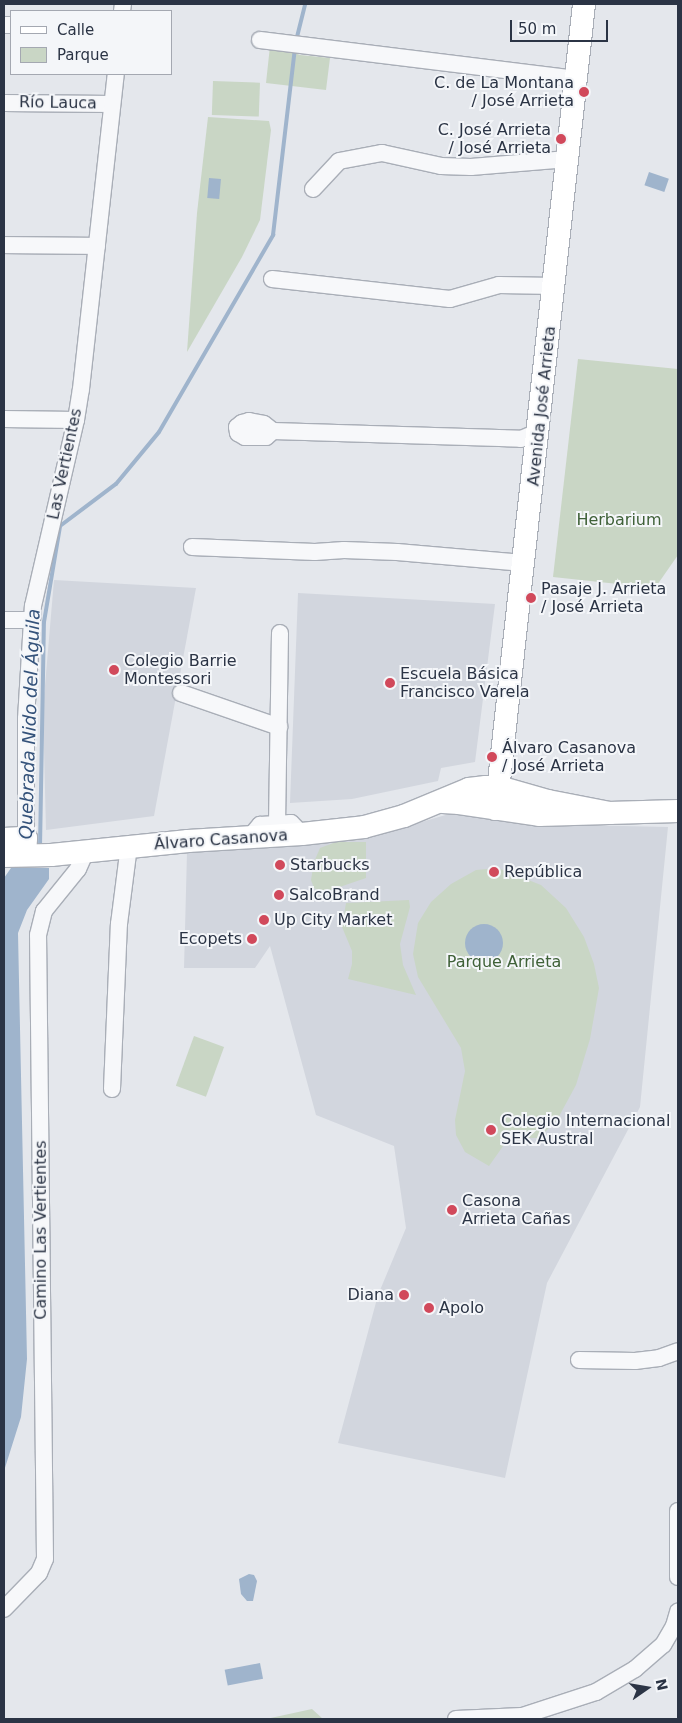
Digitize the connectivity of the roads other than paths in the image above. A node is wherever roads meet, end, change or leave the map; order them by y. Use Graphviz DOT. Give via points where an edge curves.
graph roads {
  1 [pos="584,4"];
  2 [pos="260,40"];
  3 [pos="116,75"];
  4 [pos="576,79"];
  5 [pos="4,103"];
  6 [pos="112,104"];
  7 [pos="568,159"];
  8 [pos="313,189"];
  9 [pos="4,245"];
  10 [pos="97,246"];
  11 [pos="272,279"];
  12 [pos="555,286"];
  13 [pos="4,419"];
  14 [pos="76,420"];
  15 [pos="540,421"];
  16 [pos="273,431"];
  17 [pos="521,439"];
  18 [pos="536,464"];
  19 [pos="192,547"];
  20 [pos="524,563"];
  21 [pos="4,620"];
  22 [pos="32,620"];
  23 [pos="280,633"];
  24 [pos="181,693"];
  25 [pos="279,727"];
  26 [pos="497,798"];
  27 [pos="678,811"];
  28 [pos="277,824"];
  29 [pos="302,834"];
  30 [pos="250,837"];
  31 [pos="4,839"];
  32 [pos="129,846"];
  33 [pos="86,851"];
  34 [pos="28,852"];
  35 [pos="112,1089"];
  36 [pos="678,1351"];
  37 [pos="580,1360"];
  38 [pos="678,1511"];
  39 [pos="678,1530"];
  40 [pos="678,1577"];
  41 [pos="4,1609"];
  42 [pos="678,1612"];
  43 [pos="456,1719"];
  1 -- 4 [label="street, Avenida José Arrieta"];
  2 -- 4 [label="street"];
  3 -- 6 [label="street, Las Vertientes"];
  4 -- 7 [label="street, Avenida José Arrieta"];
  5 -- 6 [label="street, Río Lauca"];
  6 -- 10 [label="street, Las Vertientes"];
  7 -- 8 [label="street" via="471,167 441,166 382,153 338,161"];
  7 -- 12 [label="street, Avenida José Arrieta"];
  9 -- 10 [label="street"];
  10 -- 14 [label="street, Las Vertientes"];
  11 -- 12 [label="street" via="450,299 499,285"];
  12 -- 15 [label="street, Avenida José Arrieta"];
  13 -- 14 [label="street"];
  14 -- 22 [label="street, Las Vertientes"];
  15 -- 17 [label="street" via="533,434"];
  15 -- 18 [label="street, Avenida José Arrieta"];
  16 -- 17 [label="street"];
  17 -- 18 [label="street" via="531,446"];
  18 -- 20 [label="street, Avenida José Arrieta"];
  19 -- 20 [label="street" via="397,552"];
  20 -- 26 [label="street, Avenida José Arrieta"];
  21 -- 22 [label="street"];
  22 -- 34 [label="street, Las Vertientes" via="26,719"];
  23 -- 25 [label="street"];
  24 -- 25 [label="street"];
  25 -- 28 [label="street"];
  26 -- 27 [label="street, Álvaro Casanova" via="539,815"];
  26 -- 29 [label="street, Álvaro Casanova" via="434,802 404,816 364,827"];
  28 -- 29 [label="street" via="291,823"];
  28 -- 30 [label="street" via="260,825"];
  29 -- 30 [label="street, Álvaro Casanova"];
  30 -- 32 [label="street, Álvaro Casanova"];
  31 -- 34 [label="street, Álvaro Casanova"];
  32 -- 33 [label="street, Álvaro Casanova"];
  32 -- 35 [label="street" via="119,924"];
  33 -- 34 [label="street, Álvaro Casanova"];
  33 -- 41 [label="street, Camino Las Vertientes" via="78,869 44,911 38,935 44,1559 39,1573"];
  36 -- 37 [label="street" via="659,1358 635,1361"];
  38 -- 39 [label="street"];
  39 -- 40 [label="street"];
  42 -- 43 [label="street" via="672,1632 663,1645 635,1669 596,1692 522,1716"];
}
